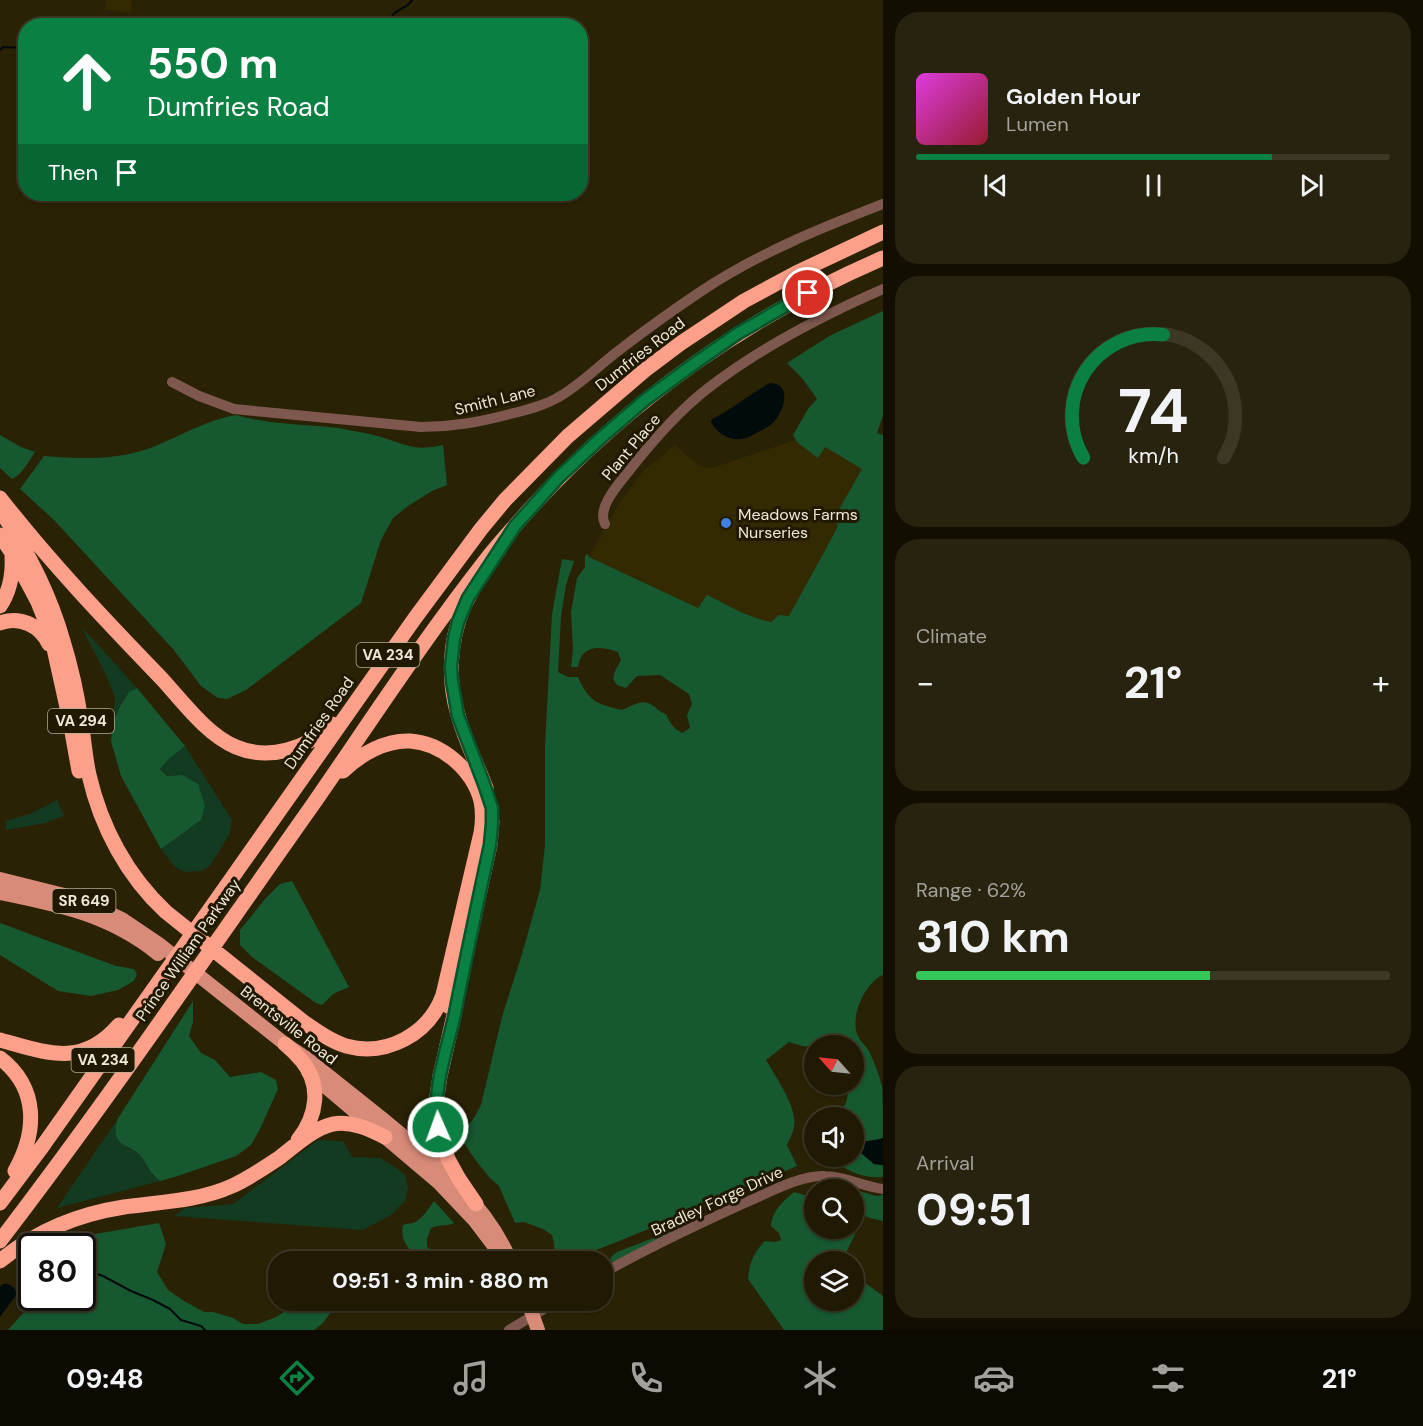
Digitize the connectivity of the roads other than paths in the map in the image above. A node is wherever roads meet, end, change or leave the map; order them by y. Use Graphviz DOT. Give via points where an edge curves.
graph roads {
  1 [pos="883,204"];
  2 [pos="883,232"];
  3 [pos="883,258"];
  4 [pos="883,289"];
  5 [pos="172,382"];
  6 [pos="0,498"];
  7 [pos="0,510"];
  8 [pos="0,522"];
  9 [pos="605,524"];
  10 [pos="515,526"];
  11 [pos="0,534"];
  12 [pos="12,553"];
  13 [pos="0,606"];
  14 [pos="0,623"];
  15 [pos="56,661"];
  16 [pos="361,693"];
  17 [pos="320,794"];
  18 [pos="0,879"];
  19 [pos="0,893"];
  20 [pos="174,923"];
  21 [pos="184,946"];
  22 [pos="157,947"];
  23 [pos="224,964"];
  24 [pos="462,973"];
  25 [pos="207,988"];
  26 [pos="0,1040"];
  27 [pos="285,1044"];
  28 [pos="0,1058"];
  29 [pos="309,1073"];
  30 [pos="385,1137"];
  31 [pos="292,1147"];
  32 [pos="883,1189"];
  33 [pos="0,1195"];
  34 [pos="0,1203"];
  35 [pos="476,1204"];
  36 [pos="0,1241"];
  37 [pos="498,1251"];
  38 [pos="506,1251"];
  39 [pos="0,1261"];
  40 [pos="613,1268"];
  41 [pos="531,1311"];
  42 [pos="542,1311"];
  43 [pos="533,1317"];
  44 [pos="509,1330"];
  45 [pos="538,1330"];
  1 -- 5 [label="street, Smith Lane" via="800,238 704,289 556,399 480,422 421,427 249,411 219,405"];
  2 -- 16 [label="highway, Dumfries Road / VA 234" via="796,273 716,319 645,370 568,436 481,529"];
  3 -- 10 [label="highway, VA 234" via="777,310 645,400 559,477"];
  4 -- 9 [label="street, Plant Place" via="799,329 707,389 657,437 623,478 604,510"];
  6 -- 16 [label="highway" via="108,623 226,742 260,753 300,746 325,731"];
  7 -- 20 [label="highway, VA 294" via="21,544 57,620 78,703 90,776 105,824 133,875"];
  8 -- 12 [label="highway"];
  10 -- 17 [label="highway, VA 234" via="418,652"];
  10 -- 24 [label="highway" via="468,598 458,622 452,654 458,716 492,808 490,845"];
  11 -- 12 [label="highway"];
  12 -- 13 [label="highway" via="11,581"];
  12 -- 15 [label="highway" via="51,635"];
  14 -- 15 [label="highway" via="18,621 34,627 47,640"];
  15 -- 20 [label="highway" via="82,785 94,820 126,878 150,906"];
  16 -- 21 [label="highway, Dumfries Road / VA 234"];
  17 -- 23 [label="highway, VA 294" via="365,754 403,741 439,749 455,760 474,784 483,812 482,833 439,1005 425,1024 400,1042 376,1048 353,1047 318,1032"];
  17 -- 36 [label="highway, Prince William Parkway / VA 234" via="100,1107"];
  18 -- 22 [label="main road, Brentsville Road / SR 649" via="86,902 122,919"];
  19 -- 22 [label="main road, Brentsville Road / SR 649" via="83,913"];
  20 -- 23 [label="highway, VA 294"];
  21 -- 26 [label="highway" via="112,1033 91,1048 57,1054"];
  21 -- 34 [label="highway, Dumfries Road / VA 234"];
  22 -- 25 [label="main road, Brentsville Road / SR 649"];
  23 -- 24 [label="highway" via="320,1044 356,1058 399,1051 422,1039 447,1009"];
  24 -- 35 [label="highway" via="440,1076 438,1122 448,1159"];
  25 -- 27 [label="main road, Brentsville Road / SR 649"];
  25 -- 29 [label="main road, Brentsville Road / SR 649"];
  27 -- 29 [label="highway"];
  27 -- 35 [label="main road, Brentsville Road / SR 649" via="433,1160"];
  28 -- 33 [label="highway" via="23,1085 31,1113 27,1146"];
  29 -- 30 [label="main road, Brentsville Road / SR 649"];
  29 -- 31 [label="highway" via="315,1092 314,1109"];
  30 -- 31 [label="highway" via="341,1123 318,1130"];
  30 -- 37 [label="main road, Brentsville Road / SR 649" via="460,1204"];
  31 -- 39 [label="highway" via="231,1186 87,1215 57,1226"];
  32 -- 40 [label="street, Bradley Forge Drive" via="824,1175 795,1182"];
  35 -- 38 [label="main road, Brentsville Road / SR 649"];
  41 -- 43 [label="main road"];
  42 -- 43 [label="street"];
  43 -- 44 [label="street"];
  43 -- 45 [label="main road"];
}
